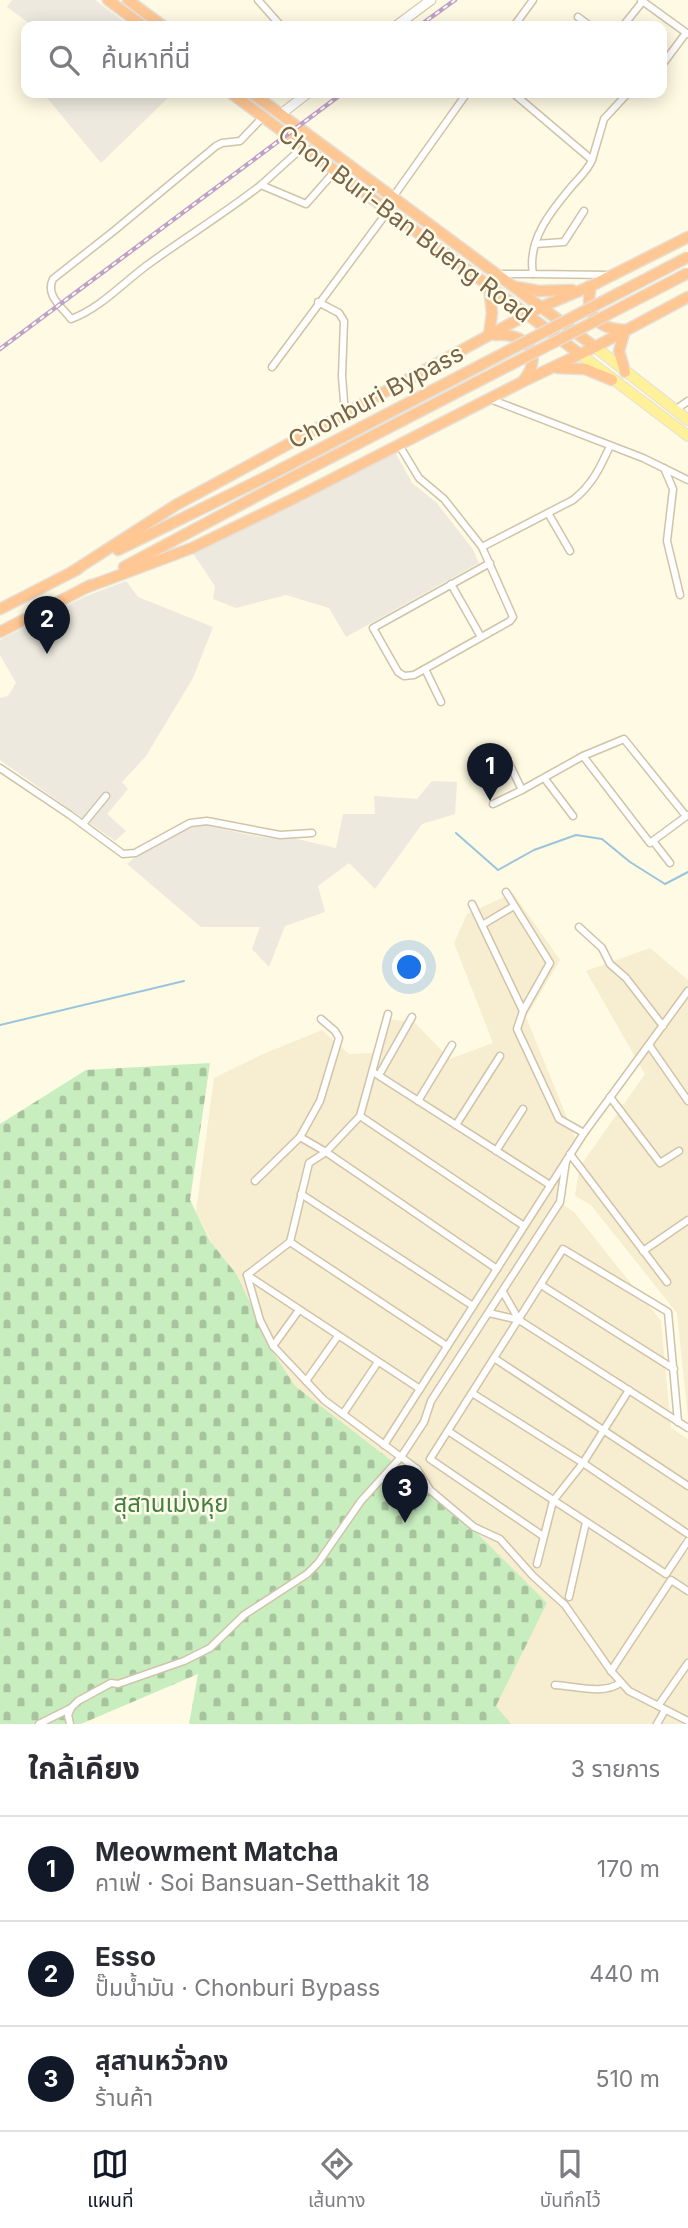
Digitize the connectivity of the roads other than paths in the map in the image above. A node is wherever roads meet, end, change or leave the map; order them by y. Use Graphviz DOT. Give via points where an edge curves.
graph roads {
  1 [pos="108,0"];
  2 [pos="128,0"];
  3 [pos="258,0"];
  4 [pos="431,0"];
  5 [pos="533,0"];
  6 [pos="642,1"];
  7 [pos="578,17"];
  8 [pos="136,21"];
  9 [pos="156,21"];
  10 [pos="277,21"];
  11 [pos="403,21"];
  12 [pos="518,21"];
  13 [pos="583,21"];
  14 [pos="627,21"];
  15 [pos="687,33"];
  16 [pos="667,59"];
  17 [pos="238,98"];
  18 [pos="259,98"];
  19 [pos="294,98"];
  20 [pos="463,98"];
  21 [pos="519,98"];
  22 [pos="623,98"];
  23 [pos="281,114"];
  24 [pos="263,117"];
  25 [pos="303,147"];
  26 [pos="592,160"];
  27 [pos="335,171"];
  28 [pos="261,185"];
  29 [pos="393,197"];
  30 [pos="388,211"];
  31 [pos="584,211"];
  32 [pos="688,237"];
  33 [pos="535,244"];
  34 [pos="688,257"];
  35 [pos="688,273"];
  36 [pos="533,274"];
  37 [pos="497,275"];
  38 [pos="614,275"];
  39 [pos="489,286"];
  40 [pos="513,286"];
  41 [pos="591,286"];
  42 [pos="688,297"];
  43 [pos="318,302"];
  44 [pos="541,307"];
  45 [pos="527,315"];
  46 [pos="625,330"];
  47 [pos="489,335"];
  48 [pos="595,347"];
  49 [pos="580,355"];
  50 [pos="272,367"];
  51 [pos="545,371"];
  52 [pos="625,372"];
  53 [pos="612,380"];
  54 [pos="524,381"];
  55 [pos="490,398"];
  56 [pos="688,401"];
  57 [pos="675,410"];
  58 [pos="345,414"];
  59 [pos="688,420"];
  60 [pos="688,436"];
  61 [pos="399,445"];
  62 [pos="610,446"];
  63 [pos="664,468"];
  64 [pos="688,480"];
  65 [pos="548,513"];
  66 [pos="482,547"];
  67 [pos="570,551"];
  68 [pos="490,563"];
  69 [pos="72,572"];
  70 [pos="451,584"];
  71 [pos="85,588"];
  72 [pos="680,594"];
  73 [pos="0,609"];
  74 [pos="0,632"];
  75 [pos="481,637"];
  76 [pos="425,669"];
  77 [pos="441,702"];
  78 [pos="504,753"];
  79 [pos="583,756"];
  80 [pos="0,768"];
  81 [pos="545,779"];
  82 [pos="522,790"];
  83 [pos="106,796"];
  84 [pos="493,804"];
  85 [pos="573,816"];
  86 [pos="687,816"];
  87 [pos="83,824"];
  88 [pos="312,833"];
  89 [pos="653,841"];
  90 [pos="670,863"];
  91 [pos="506,892"];
  92 [pos="472,905"];
  93 [pos="514,906"];
  94 [pos="482,925"];
  95 [pos="579,927"];
  96 [pos="688,991"];
  97 [pos="523,1011"];
  98 [pos="388,1014"];
  99 [pos="412,1017"];
  100 [pos="321,1019"];
  101 [pos="663,1026"];
  102 [pos="452,1045"];
  103 [pos="649,1045"];
  104 [pos="500,1056"];
  105 [pos="376,1074"];
  106 [pos="610,1097"];
  107 [pos="418,1101"];
  108 [pos="688,1101"];
  109 [pos="523,1109"];
  110 [pos="360,1116"];
  111 [pos="456,1125"];
  112 [pos="584,1133"];
  113 [pos="300,1137"];
  114 [pos="496,1151"];
  115 [pos="679,1151"];
  116 [pos="326,1152"];
  117 [pos="570,1154"];
  118 [pos="566,1161"];
  119 [pos="256,1181"];
  120 [pos="550,1185"];
  121 [pos="301,1194"];
  122 [pos="688,1220"];
  123 [pos="524,1226"];
  124 [pos="290,1242"];
  125 [pos="643,1251"];
  126 [pos="497,1269"];
  127 [pos="247,1275"];
  128 [pos="667,1282"];
  129 [pos="541,1285"];
  130 [pos="503,1292"];
  131 [pos="473,1306"];
  132 [pos="299,1310"];
  133 [pos="489,1313"];
  134 [pos="519,1320"];
  135 [pos="338,1336"];
  136 [pos="274,1346"];
  137 [pos="447,1346"];
  138 [pos="494,1359"];
  139 [pos="378,1362"];
  140 [pos="674,1370"];
  141 [pos="306,1381"];
  142 [pos="420,1389"];
  143 [pos="629,1390"];
  144 [pos="472,1393"];
  145 [pos="343,1414"];
  146 [pos="678,1422"];
  147 [pos="688,1428"];
  148 [pos="448,1432"];
  149 [pos="603,1432"];
  150 [pos="384,1445"];
  151 [pos="401,1457"];
  152 [pos="583,1463"];
  153 [pos="688,1486"];
  154 [pos="554,1501"];
  155 [pos="586,1522"];
  156 [pos="688,1534"];
  157 [pos="543,1536"];
  158 [pos="688,1541"];
  159 [pos="537,1564"];
  160 [pos="687,1588"];
  161 [pos="569,1597"];
  162 [pos="688,1663"];
  163 [pos="611,1671"];
  164 [pos="620,1683"];
  165 [pos="555,1685"];
  166 [pos="658,1706"];
  167 [pos="71,1708"];
  168 [pos="665,1710"];
  169 [pos="688,1721"];
  170 [pos="38,1724"];
  171 [pos="70,1724"];
  172 [pos="657,1724"];
  1 -- 8 [label="highway"];
  2 -- 9 [label="highway"];
  3 -- 10 [label="street"];
  4 -- 11 [label="street"];
  5 -- 12 [label="street"];
  6 -- 14 [label="street"];
  6 -- 15 [label="street"];
  7 -- 13 [label="street"];
  15 -- 16 [label="street"];
  17 -- 24 [label="highway, Chon Buri-Ban Bueng Road"];
  18 -- 23 [label="highway, Chon Buri-Ban Bueng Road"];
  19 -- 23 [label="street"];
  20 -- 29 [label="street"];
  21 -- 26 [label="street"];
  22 -- 26 [label="street" via="604,119"];
  23 -- 29 [label="highway, Chon Buri-Ban Bueng Road"];
  24 -- 25 [label="highway, Chon Buri-Ban Bueng Road"];
  24 -- 28 [label="street" via="240,141 216,146 59,273 50,292 71,319 76,317"];
  25 -- 27 [label="highway, Chon Buri-Ban Bueng Road"];
  25 -- 28 [label="street"];
  26 -- 33 [label="street" via="555,206"];
  27 -- 28 [label="street" via="306,204"];
  27 -- 30 [label="highway, Chon Buri-Ban Bueng Road"];
  29 -- 37 [label="highway, Chon Buri-Ban Bueng Road"];
  30 -- 39 [label="highway, Chon Buri-Ban Bueng Road"];
  30 -- 43 [label="street"];
  31 -- 33 [label="street" via="565,242"];
  32 -- 38 [label="highway, Chonburi Bypass"];
  33 -- 36 [label="street"];
  34 -- 69 [label="highway, Chonburi Bypass, bridge" via="268,476"];
  35 -- 71 [label="highway, Chonburi Bypass, bridge"];
  36 -- 37 [label="street"];
  36 -- 38 [label="street"];
  37 -- 40 [label="highway, Chon Buri-Ban Bueng Road"];
  38 -- 41 [label="highway, Chonburi Bypass"];
  39 -- 45 [label="highway, Chon Buri-Ban Bueng Road"];
  39 -- 47 [label="highway"];
  40 -- 41 [label="highway" via="553,292"];
  40 -- 44 [label="highway, Chon Buri-Ban Bueng Road"];
  41 -- 44 [label="highway, Chonburi Bypass"];
  41 -- 46 [label="highway" via="589,304 597,321"];
  42 -- 46 [label="highway, Chonburi Bypass"];
  43 -- 50 [label="street"];
  43 -- 58 [label="street" via="339,313 344,321"];
  44 -- 45 [label="highway, Chonburi Bypass"];
  44 -- 48 [label="highway, Chon Buri-Ban Bueng Road"];
  45 -- 47 [label="highway, Chonburi Bypass"];
  45 -- 49 [label="highway, Chon Buri-Ban Bueng Road"];
  46 -- 48 [label="highway, Chonburi Bypass"];
  46 -- 52 [label="highway" via="619,351"];
  47 -- 54 [label="highway" via="513,335 531,349 531,372"];
  47 -- 58 [label="highway, Chonburi Bypass"];
  48 -- 49 [label="highway, Chonburi Bypass"];
  48 -- 52 [label="main road"];
  49 -- 51 [label="highway, Chonburi Bypass"];
  49 -- 53 [label="main road"];
  51 -- 53 [label="highway" via="585,369"];
  51 -- 54 [label="highway, Chonburi Bypass"];
  52 -- 57 [label="main road"];
  53 -- 60 [label="main road"];
  54 -- 55 [label="highway, Chonburi Bypass"];
  55 -- 61 [label="highway, Chonburi Bypass"];
  55 -- 62 [label="street"];
  56 -- 57 [label="street"];
  57 -- 59 [label="main road"];
  58 -- 69 [label="highway, Chonburi Bypass" via="176,505"];
  61 -- 66 [label="street" via="419,478 444,499"];
  61 -- 71 [label="highway, Chonburi Bypass" via="192,548"];
  62 -- 63 [label="street"];
  62 -- 65 [label="street" via="586,490"];
  63 -- 64 [label="street"];
  63 -- 72 [label="street" via="673,489 667,541"];
  65 -- 66 [label="street"];
  65 -- 67 [label="street"];
  66 -- 68 [label="street"];
  68 -- 70 [label="street"];
  68 -- 75 [label="street" via="513,617"];
  69 -- 73 [label="highway, Chonburi Bypass"];
  70 -- 75 [label="street"];
  70 -- 76 [label="street" via="373,628 398,672 408,676"];
  71 -- 74 [label="highway, Chonburi Bypass"];
  75 -- 76 [label="street"];
  76 -- 77 [label="street"];
  78 -- 82 [label="street"];
  79 -- 81 [label="street"];
  79 -- 86 [label="street" via="624,739"];
  79 -- 89 [label="street" via="650,843"];
  80 -- 87 [label="street"];
  81 -- 82 [label="street"];
  81 -- 85 [label="street"];
  82 -- 84 [label="street"];
  83 -- 87 [label="street"];
  86 -- 89 [label="street"];
  87 -- 88 [label="street" via="123,854 135,853 190,823 207,821 280,835"];
  89 -- 90 [label="street"];
  91 -- 93 [label="street"];
  92 -- 94 [label="street"];
  93 -- 94 [label="street"];
  93 -- 97 [label="street" via="550,963"];
  94 -- 97 [label="street"];
  95 -- 101 [label="street" via="602,948 610,964"];
  96 -- 101 [label="street"];
  97 -- 112 [label="street" via="517,1029 559,1119"];
  98 -- 105 [label="street"];
  99 -- 105 [label="street"];
  100 -- 113 [label="street" via="339,1038 320,1101"];
  101 -- 103 [label="street"];
  102 -- 107 [label="street"];
  103 -- 106 [label="street"];
  103 -- 108 [label="street"];
  104 -- 111 [label="street"];
  105 -- 107 [label="street"];
  105 -- 110 [label="street"];
  106 -- 112 [label="street"];
  106 -- 115 [label="street" via="660,1163"];
  107 -- 111 [label="street"];
  109 -- 114 [label="street"];
  110 -- 116 [label="street"];
  110 -- 123 [label="street"];
  111 -- 114 [label="street"];
  112 -- 117 [label="street"];
  113 -- 116 [label="street"];
  113 -- 119 [label="street"];
  114 -- 120 [label="street"];
  116 -- 121 [label="street" via="309,1163"];
  116 -- 126 [label="street"];
  117 -- 118 [label="street"];
  117 -- 125 [label="street"];
  118 -- 120 [label="street"];
  118 -- 130 [label="street" via="560,1202"];
  120 -- 123 [label="street"];
  121 -- 124 [label="street"];
  121 -- 131 [label="street"];
  122 -- 125 [label="street"];
  123 -- 126 [label="street"];
  124 -- 127 [label="street"];
  124 -- 137 [label="street"];
  125 -- 128 [label="street"];
  126 -- 131 [label="street"];
  127 -- 132 [label="street"];
  127 -- 136 [label="street" via="260,1320"];
  129 -- 134 [label="street"];
  129 -- 140 [label="street"];
  129 -- 140 [label="street" via="563,1249 668,1312"];
  130 -- 133 [label="street"];
  130 -- 134 [label="street"];
  131 -- 137 [label="street"];
  132 -- 135 [label="street"];
  132 -- 136 [label="street"];
  133 -- 134 [label="street"];
  133 -- 151 [label="street" via="431,1401 424,1422"];
  134 -- 138 [label="street"];
  134 -- 143 [label="street"];
  135 -- 139 [label="street"];
  135 -- 141 [label="street"];
  136 -- 141 [label="street"];
  137 -- 142 [label="street"];
  138 -- 144 [label="street"];
  138 -- 149 [label="street"];
  139 -- 142 [label="street"];
  139 -- 145 [label="street"];
  140 -- 146 [label="street"];
  141 -- 145 [label="street"];
  142 -- 150 [label="street"];
  143 -- 146 [label="street"];
  143 -- 149 [label="street"];
  144 -- 148 [label="street"];
  144 -- 152 [label="street"];
  145 -- 150 [label="street"];
  146 -- 147 [label="street"];
  148 -- 154 [label="street"];
  148 -- 157 [label="street" via="430,1459"];
  149 -- 152 [label="street"];
  149 -- 153 [label="street"];
  150 -- 151 [label="street"];
  151 -- 163 [label="street" via="417,1469 430,1490 474,1527 500,1539 565,1605"];
  151 -- 167 [label="street" via="361,1501 307,1574 244,1615 210,1648 184,1661 111,1683"];
  152 -- 154 [label="street"];
  152 -- 156 [label="street"];
  154 -- 155 [label="street"];
  154 -- 157 [label="street"];
  155 -- 158 [label="street" via="666,1574"];
  155 -- 161 [label="street"];
  157 -- 159 [label="street"];
  160 -- 163 [label="street" via="671,1580"];
  162 -- 166 [label="street"];
  163 -- 164 [label="street"];
  164 -- 165 [label="street" via="603,1689"];
  164 -- 166 [label="street"];
  166 -- 168 [label="street"];
  167 -- 170 [label="street"];
  167 -- 171 [label="street"];
  168 -- 169 [label="street"];
  168 -- 172 [label="street"];
}
